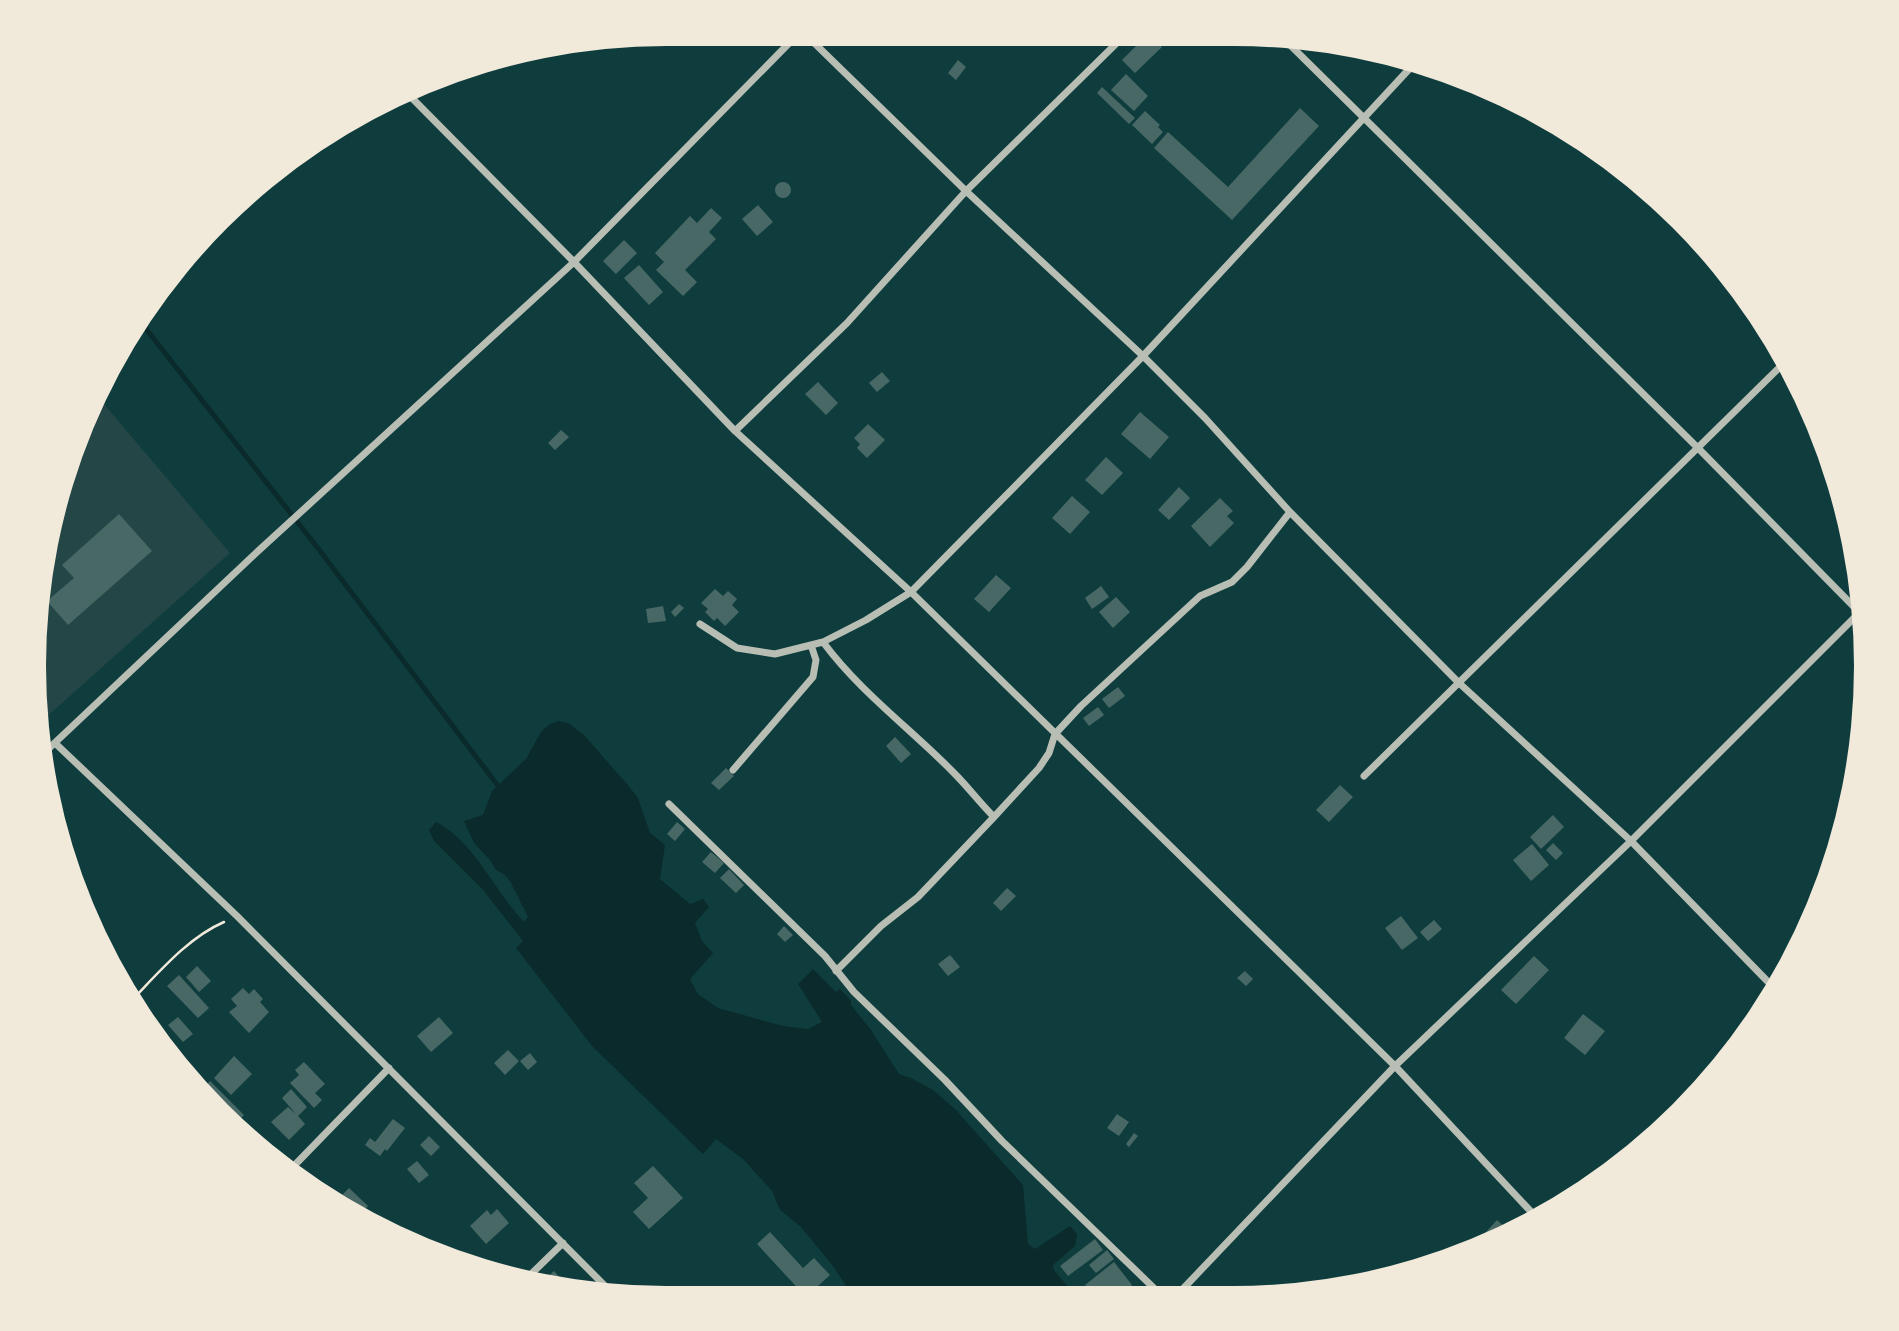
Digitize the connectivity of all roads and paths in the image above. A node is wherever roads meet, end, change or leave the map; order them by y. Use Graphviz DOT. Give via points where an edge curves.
graph roads {
  1 [pos="788,46"];
  2 [pos="815,46"];
  3 [pos="1114,46"];
  4 [pos="1294,49"];
  5 [pos="1408,71"];
  6 [pos="413,99"];
  7 [pos="1365,117"];
  8 [pos="966,191"];
  9 [pos="574,262"];
  10 [pos="1143,356"];
  11 [pos="1778,369"];
  12 [pos="735,431"];
  13 [pos="1699,449"];
  14 [pos="1290,512"];
  15 [pos="911,592"];
  16 [pos="1850,603"];
  17 [pos="1852,621"];
  18 [pos="700,624"];
  19 [pos="823,642"];
  20 [pos="811,645"];
  21 [pos="1458,682"];
  22 [pos="1055,734"];
  23 [pos="55,743"];
  24 [pos="51,747"];
  25 [pos="733,769"];
  26 [pos="1364,776"];
  27 [pos="669,804"];
  28 [pos="994,817"];
  29 [pos="1631,841"];
  30 [pos="237,916"];
  31 [pos="836,971"];
  32 [pos="1767,981"];
  33 [pos="139,992"];
  34 [pos="1395,1066"];
  35 [pos="389,1068"];
  36 [pos="296,1163"];
  37 [pos="1530,1210"];
  38 [pos="563,1243"];
  39 [pos="534,1271"];
  40 [pos="601,1282"];
  41 [pos="1152,1286"];
  42 [pos="1186,1286"];
  1 -- 9 [label="street"];
  2 -- 8 [label="street"];
  3 -- 8 [label="street"];
  4 -- 7 [label="street"];
  5 -- 7 [label="street"];
  6 -- 9 [label="street"];
  7 -- 10 [label="street"];
  7 -- 13 [label="street"];
  8 -- 10 [label="street"];
  8 -- 12 [label="street" via="847,323"];
  9 -- 12 [label="street"];
  9 -- 23 [label="street"];
  10 -- 14 [label="street"];
  10 -- 15 [label="street"];
  11 -- 13 [label="street"];
  12 -- 15 [label="street"];
  13 -- 16 [label="street"];
  13 -- 21 [label="street"];
  14 -- 21 [label="street"];
  14 -- 22 [label="street" via="1232,582 1200,596"];
  15 -- 19 [label="street"];
  15 -- 22 [label="street"];
  17 -- 29 [label="street"];
  18 -- 20 [label="street" via="737,648 775,654"];
  19 -- 20 [label="street"];
  19 -- 28 [label="street"];
  20 -- 25 [label="street" via="816,660 813,677"];
  21 -- 26 [label="street"];
  21 -- 29 [label="street"];
  22 -- 28 [label="street" via="1038,768"];
  22 -- 34 [label="street"];
  23 -- 24 [label="street"];
  23 -- 30 [label="street"];
  27 -- 31 [label="street"];
  28 -- 31 [label="street" via="918,897"];
  29 -- 32 [label="street"];
  29 -- 34 [label="street"];
  30 -- 33 [label="path" via="212,927"];
  30 -- 35 [label="street"];
  31 -- 41 [label="street"];
  34 -- 37 [label="street"];
  34 -- 42 [label="street"];
  35 -- 36 [label="street"];
  35 -- 38 [label="street"];
  38 -- 39 [label="street"];
  38 -- 40 [label="street"];
}
